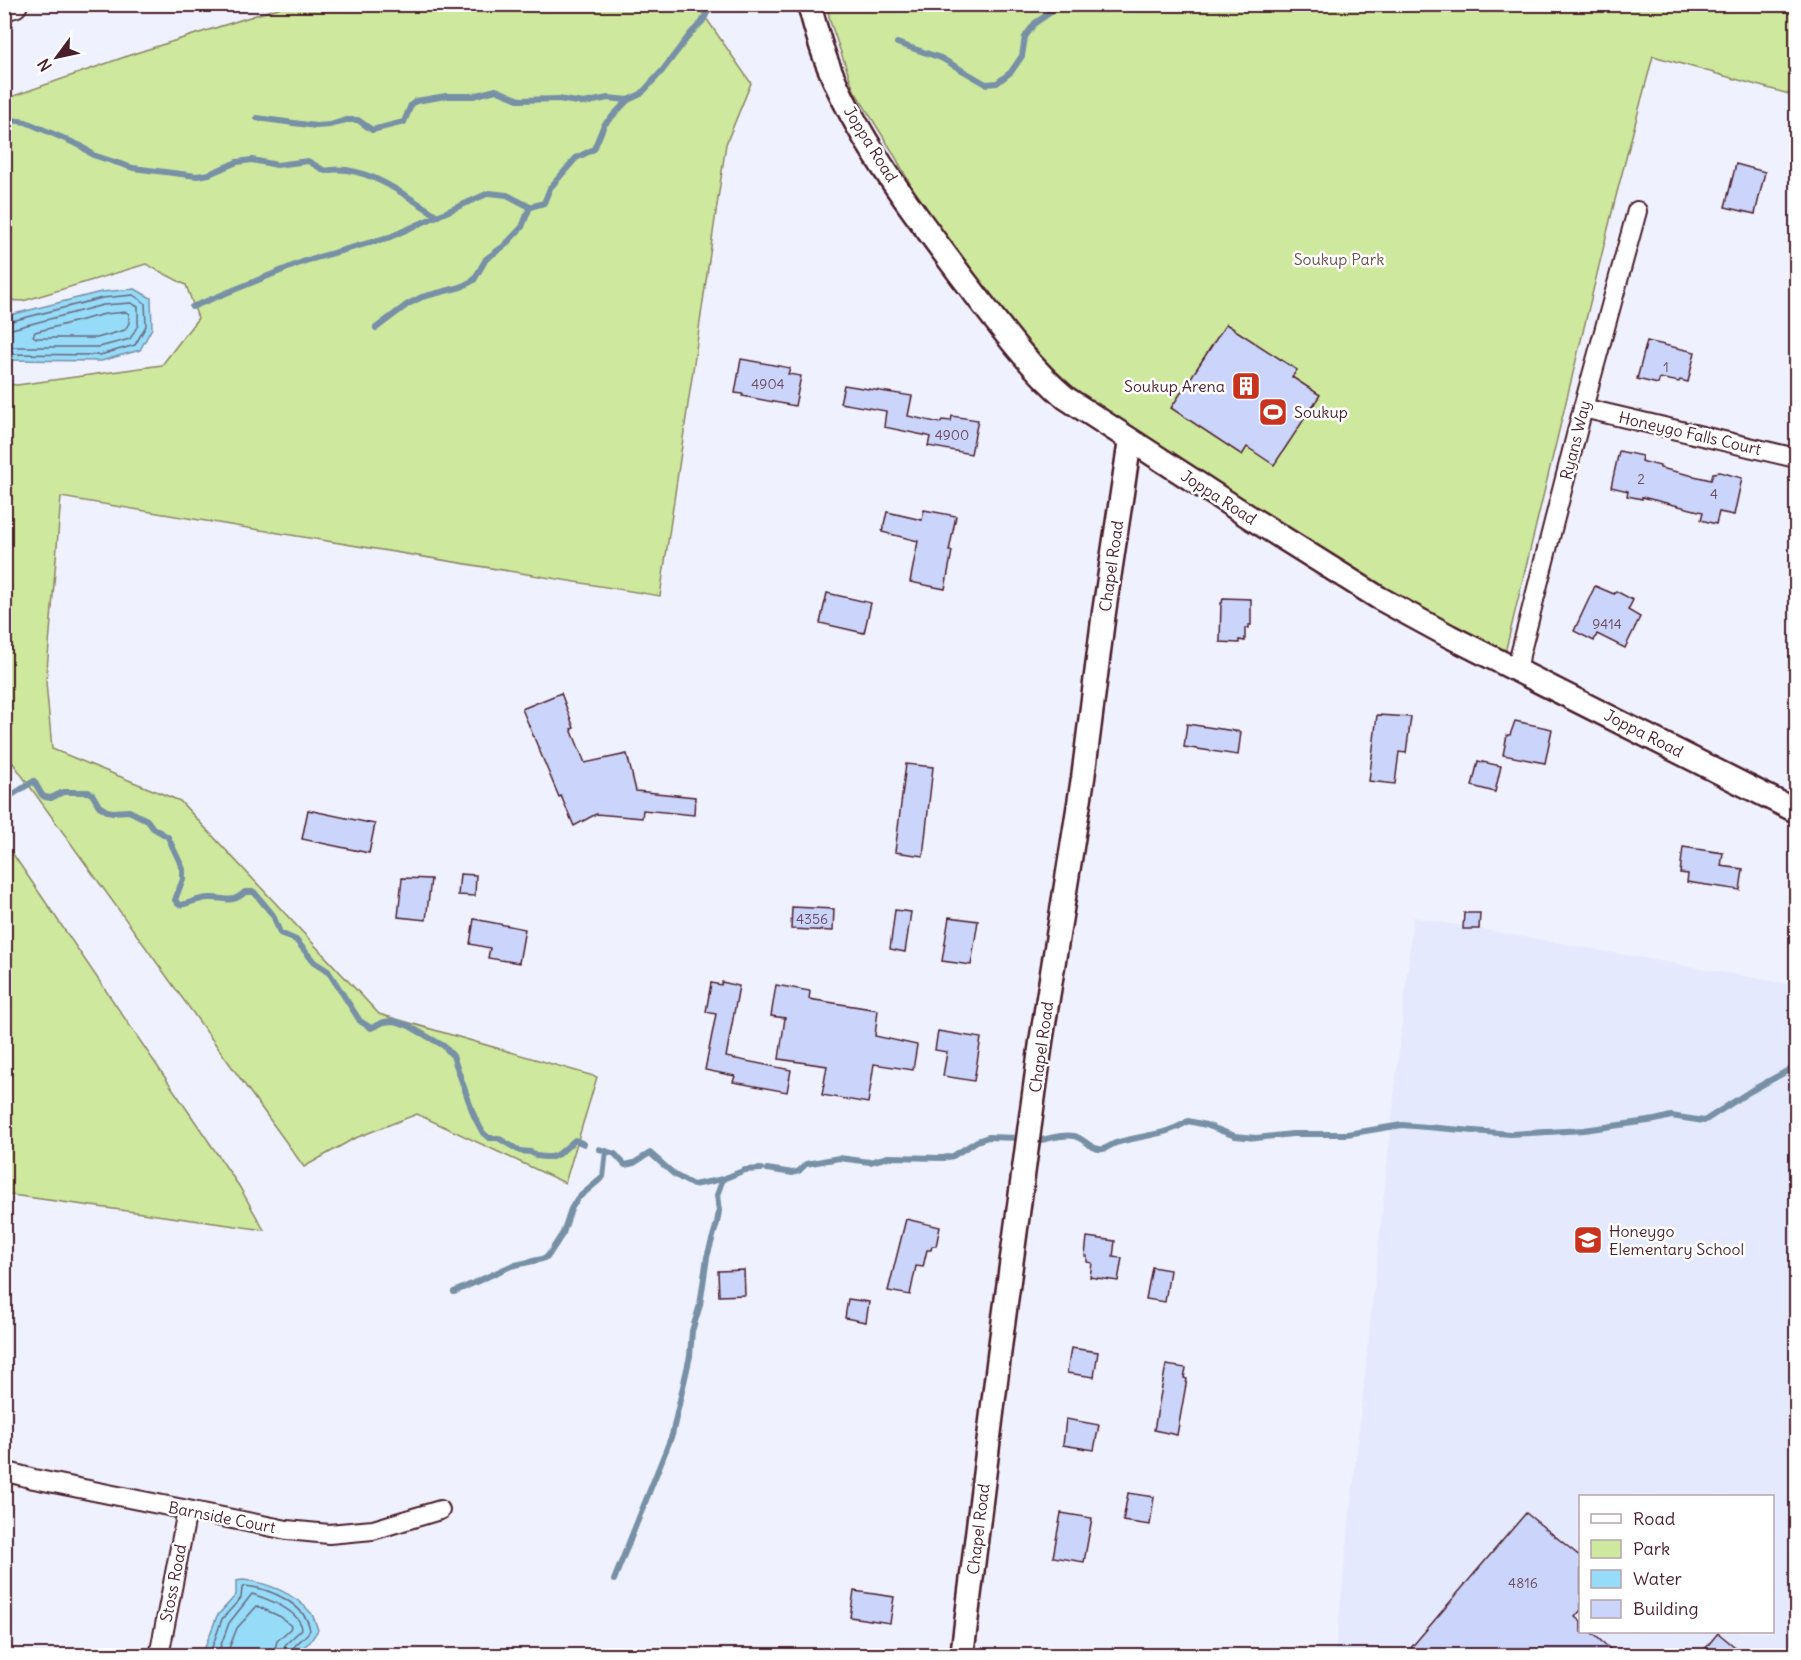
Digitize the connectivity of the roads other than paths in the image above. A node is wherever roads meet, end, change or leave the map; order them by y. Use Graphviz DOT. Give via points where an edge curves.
graph roads {
  1 [pos="15,4"];
  2 [pos="809,4"];
  3 [pos="4,7"];
  4 [pos="1637,211"];
  5 [pos="1583,408"];
  6 [pos="1130,440"];
  7 [pos="1797,458"];
  8 [pos="1518,670"];
  9 [pos="1797,811"];
  10 [pos="4,1471"];
  11 [pos="440,1510"];
  12 [pos="187,1511"];
  13 [pos="159,1656"];
  14 [pos="962,1656"];
  1 -- 3 [label="main road"];
  2 -- 6 [label="street, Joppa Road" via="829,67 849,110 902,193 966,281 1042,378"];
  4 -- 5 [label="street, Ryans Way"];
  5 -- 7 [label="street, Honeygo Falls Court"];
  5 -- 8 [label="street, Ryans Way"];
  6 -- 8 [label="street, Joppa Road" via="1379,598"];
  6 -- 14 [label="street, Chapel Road" via="1041,1042"];
  8 -- 9 [label="street, Joppa Road"];
  10 -- 12 [label="street, Barnside Court"];
  11 -- 12 [label="street, Barnside Court" via="373,1530 329,1534"];
  12 -- 13 [label="street, Stoss Road"];
}
